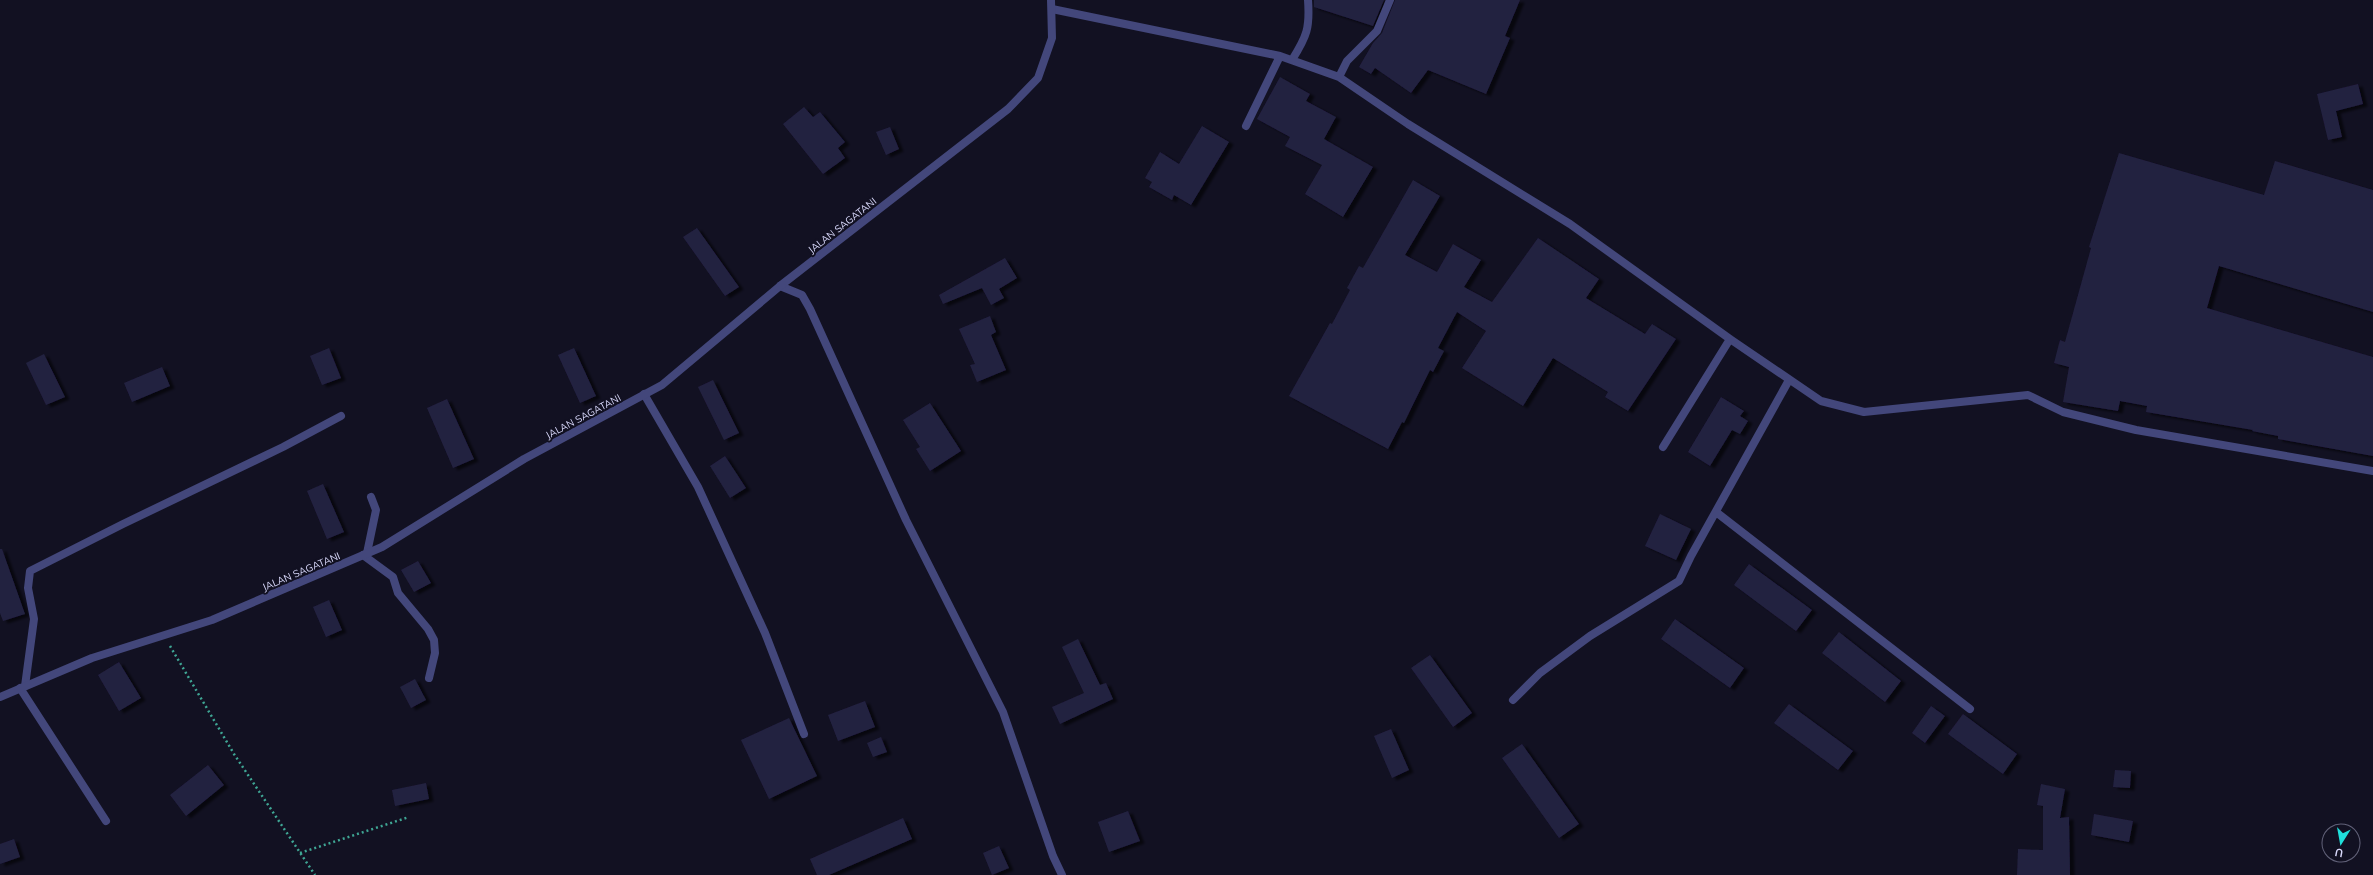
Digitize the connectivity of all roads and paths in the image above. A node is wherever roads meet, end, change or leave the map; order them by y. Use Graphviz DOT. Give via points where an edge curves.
graph roads {
  1 [pos="1052,0"];
  2 [pos="1308,0"];
  3 [pos="1390,0"];
  4 [pos="1052,9"];
  5 [pos="1280,56"];
  6 [pos="1292,60"];
  7 [pos="1339,77"];
  8 [pos="1246,126"];
  9 [pos="780,286"];
  10 [pos="1730,339"];
  11 [pos="1789,380"];
  12 [pos="644,394"];
  13 [pos="341,416"];
  14 [pos="1663,447"];
  15 [pos="2373,471"];
  16 [pos="371,497"];
  17 [pos="1716,512"];
  18 [pos="365,554"];
  19 [pos="164,637"];
  20 [pos="429,678"];
  21 [pos="23,687"];
  22 [pos="0,697"];
  23 [pos="1513,700"];
  24 [pos="1970,709"];
  25 [pos="804,734"];
  26 [pos="409,817"];
  27 [pos="106,821"];
  28 [pos="300,853"];
  29 [pos="315,875"];
  30 [pos="1062,875"];
  1 -- 4 [label="street, JALAN SAGATANI"];
  2 -- 6 [label="street" via="1307,31"];
  3 -- 7 [label="street" via="1377,31 1347,61"];
  4 -- 5 [label="street"];
  4 -- 9 [label="street, JALAN SAGATANI" via="1052,38 1038,78 1008,110"];
  5 -- 6 [label="street"];
  5 -- 8 [label="street"];
  6 -- 7 [label="street"];
  7 -- 10 [label="street" via="1408,124 1570,224"];
  9 -- 12 [label="street, JALAN SAGATANI" via="683,369 662,385"];
  9 -- 30 [label="street" via="802,295 810,309 906,520 1003,712"];
  10 -- 11 [label="street"];
  10 -- 14 [label="street"];
  11 -- 15 [label="street" via="1821,401 1864,412 2028,395 2063,412 2136,430"];
  11 -- 17 [label="street"];
  12 -- 18 [label="street, JALAN SAGATANI" via="524,459 382,547"];
  12 -- 25 [label="street" via="698,487 765,633"];
  13 -- 21 [label="street" via="30,571 28,588 34,620"];
  16 -- 18 [label="street" via="376,510"];
  17 -- 23 [label="street" via="1679,581 1590,636 1540,673"];
  17 -- 24 [label="street"];
  18 -- 19 [label="street, JALAN SAGATANI" via="212,620"];
  18 -- 20 [label="street" via="393,577 398,593 434,640 435,654"];
  19 -- 21 [label="street, JALAN SAGATANI" via="92,658"];
  19 -- 28 [label="path" via="234,754"];
  21 -- 22 [label="street, JALAN SAGATANI"];
  21 -- 27 [label="street"];
  26 -- 28 [label="path"];
  28 -- 29 [label="path"];
}
